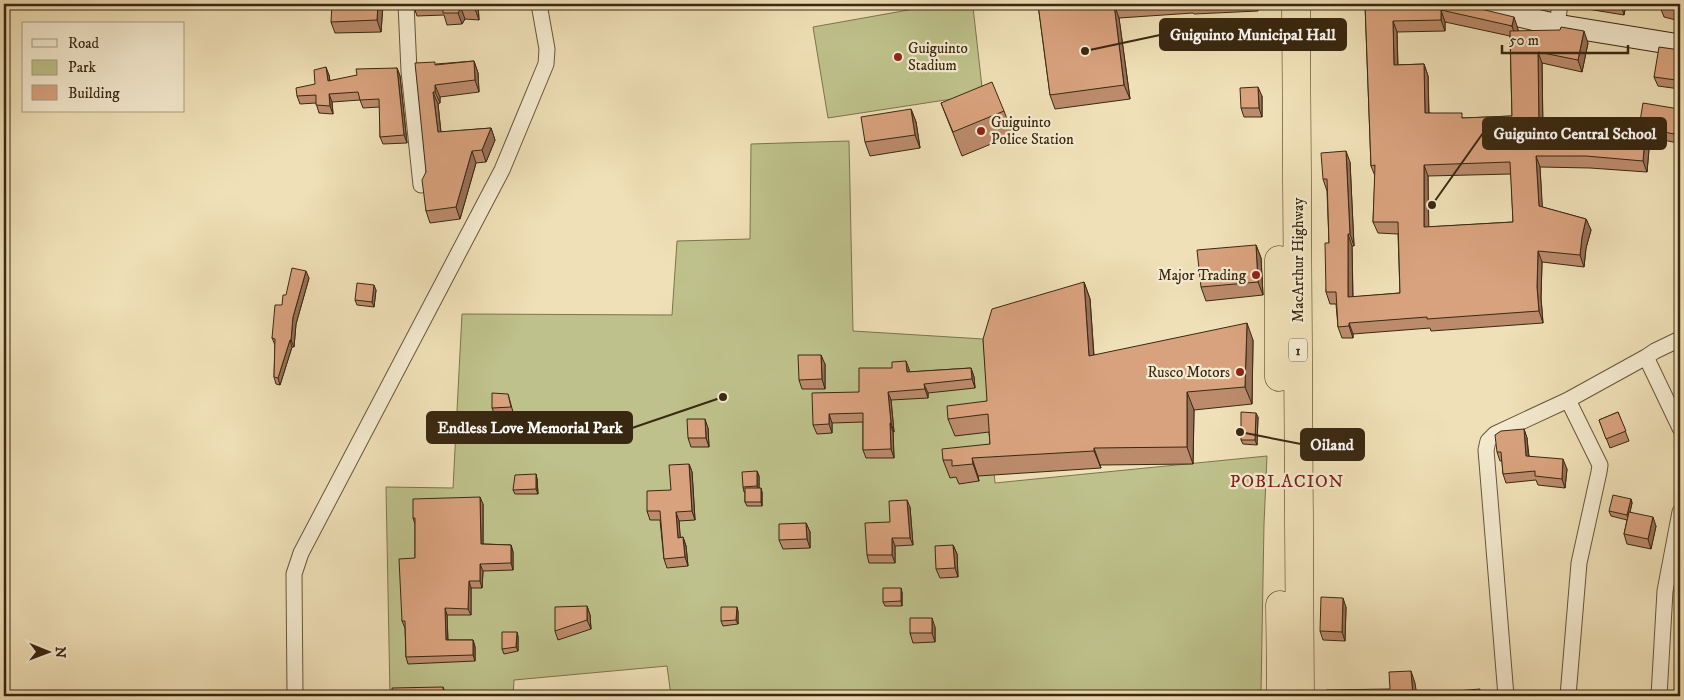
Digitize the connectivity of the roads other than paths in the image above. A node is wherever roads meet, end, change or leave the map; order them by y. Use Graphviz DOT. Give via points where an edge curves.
graph roads {
  1 [pos="406,4"];
  2 [pos="539,4"];
  3 [pos="1278,4"];
  4 [pos="1296,4"];
  5 [pos="1469,4"];
  6 [pos="1560,4"];
  7 [pos="1557,25"];
  8 [pos="1680,46"];
  9 [pos="421,185"];
  10 [pos="1680,339"];
  11 [pos="1646,358"];
  12 [pos="1568,400"];
  13 [pos="1680,428"];
  14 [pos="1680,512"];
  15 [pos="296,696"];
  16 [pos="1281,696"];
  17 [pos="1300,696"];
  18 [pos="1506,696"];
  19 [pos="1568,696"];
  20 [pos="1659,696"];
  1 -- 9 [label="street" via="409,71"];
  2 -- 15 [label="street" via="547,49 546,64 502,170 301,553 294,574"];
  3 -- 16 [label="highway, MacArthur Highway / 1"];
  4 -- 17 [label="highway, MacArthur Highway / 1"];
  5 -- 7 [label="street"];
  6 -- 7 [label="street"];
  7 -- 8 [label="street"];
  10 -- 11 [label="street"];
  11 -- 12 [label="street"];
  11 -- 13 [label="street"];
  12 -- 18 [label="street" via="1488,440 1486,450"];
  12 -- 19 [label="street" via="1600,465 1579,563"];
  14 -- 20 [label="street" via="1665,590"];
}
